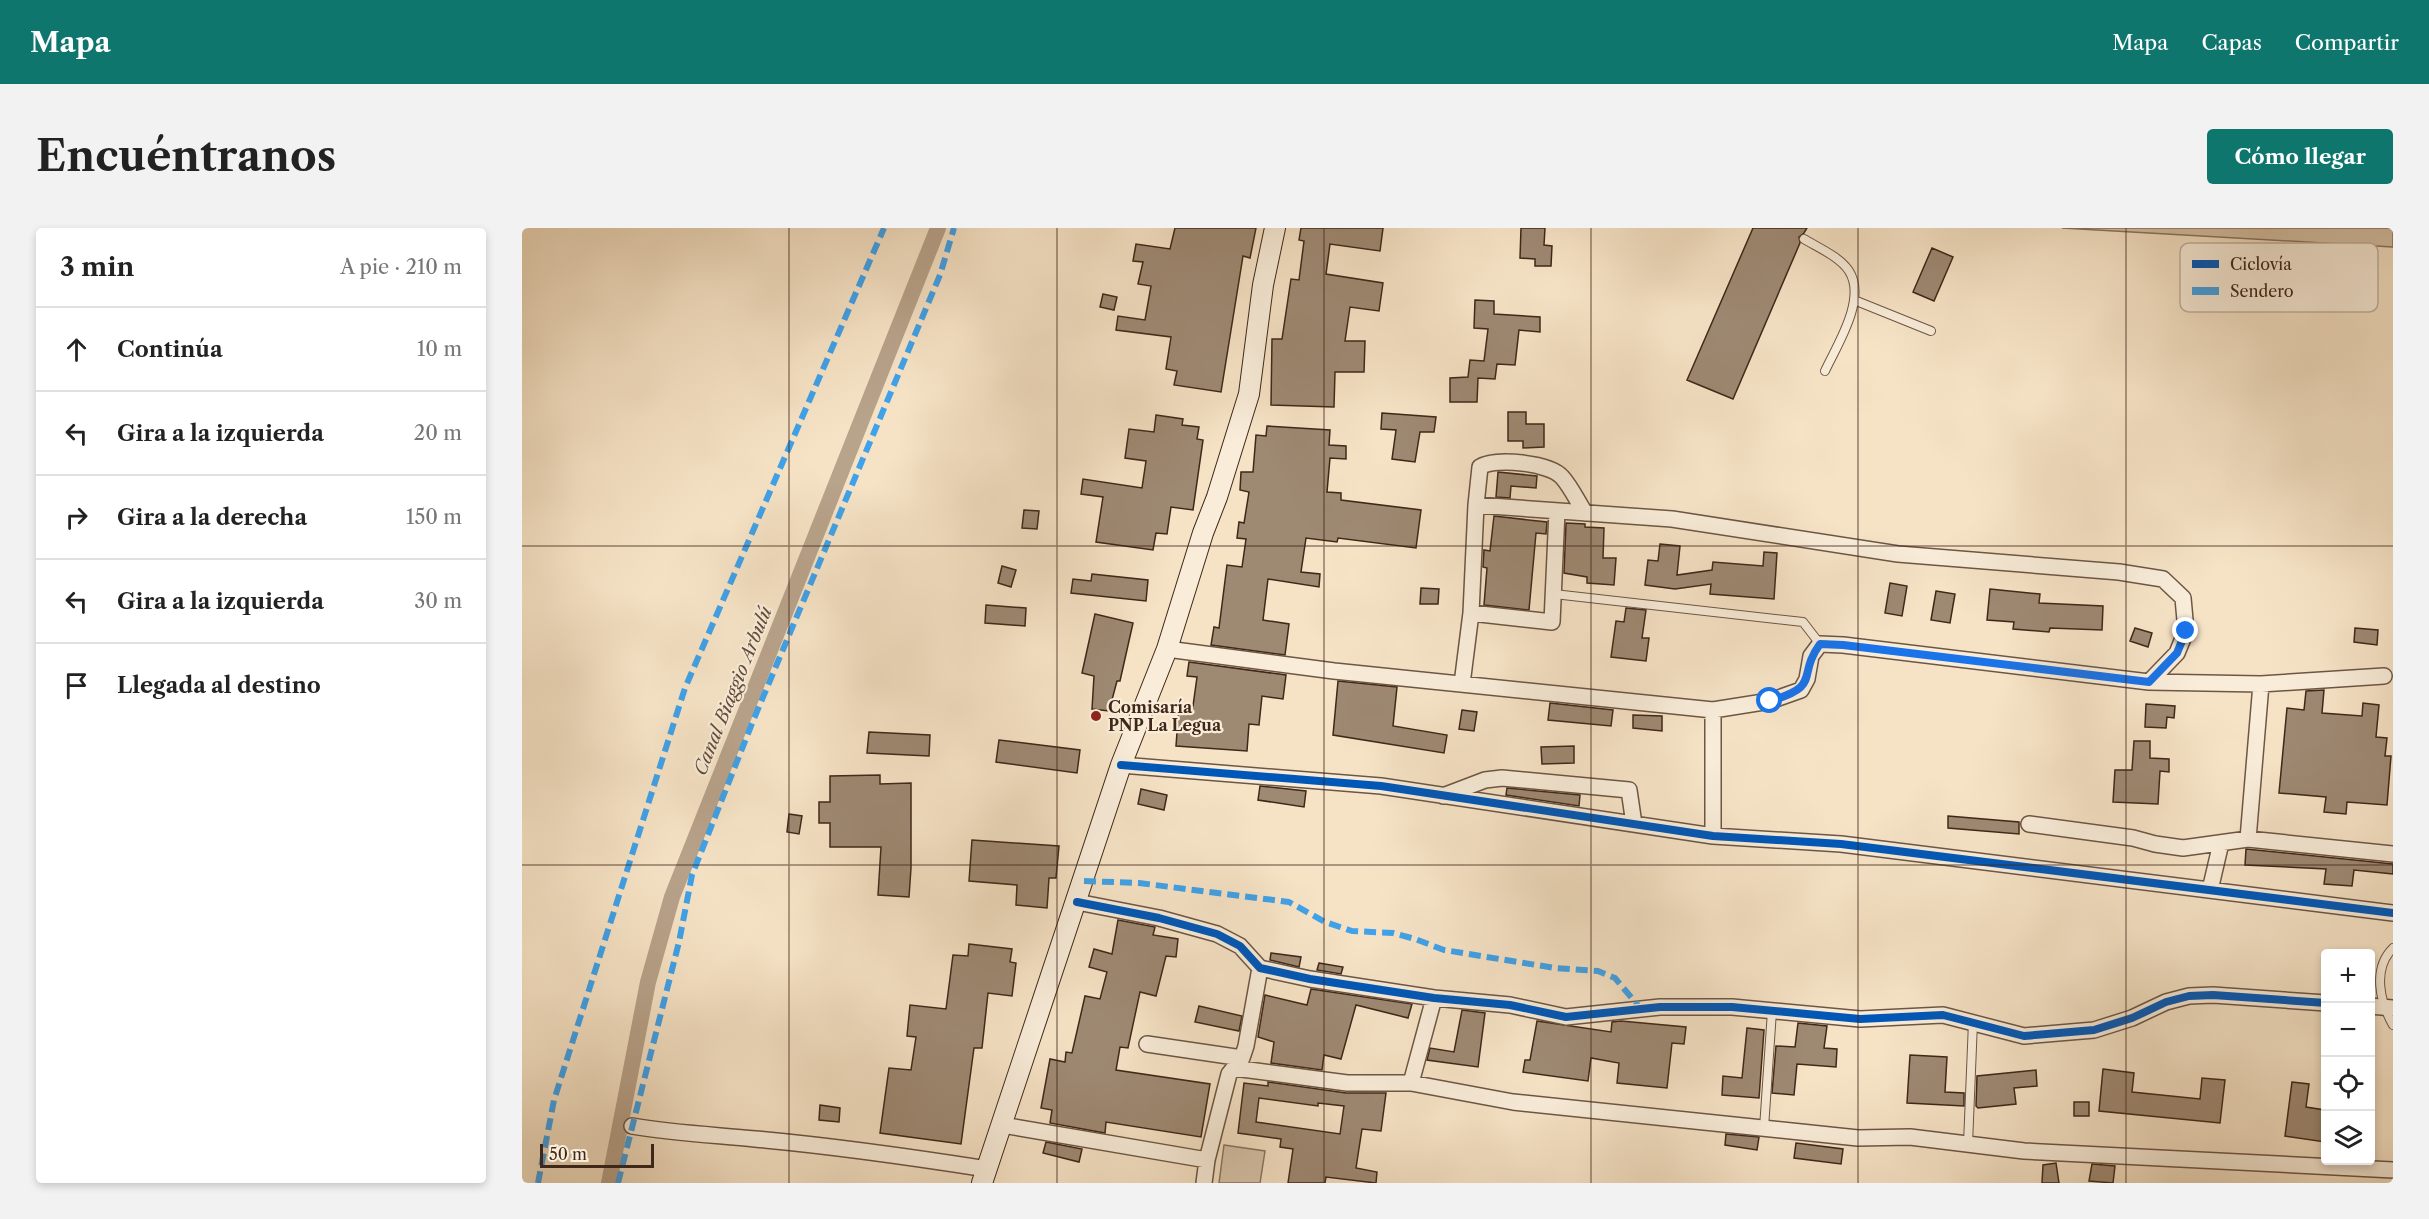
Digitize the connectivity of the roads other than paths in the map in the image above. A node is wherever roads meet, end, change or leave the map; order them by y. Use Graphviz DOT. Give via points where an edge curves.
graph roads {
  1 [pos="1275,228"];
  2 [pos="1804,239"];
  3 [pos="1854,300"];
  4 [pos="1931,331"];
  5 [pos="1825,371"];
  6 [pos="1476,505"];
  7 [pos="1557,511"];
  8 [pos="1585,513"];
  9 [pos="1554,594"];
  10 [pos="1471,613"];
  11 [pos="1820,644"];
  12 [pos="1167,649"];
  13 [pos="2384,676"];
  14 [pos="2149,682"];
  15 [pos="1461,684"];
  16 [pos="2261,684"];
  17 [pos="1713,710"];
  18 [pos="1121,765"];
  19 [pos="1443,796"];
  20 [pos="1634,824"];
  21 [pos="2030,824"];
  22 [pos="1713,836"];
  23 [pos="2248,839"];
  24 [pos="2221,843"];
  25 [pos="2393,854"];
  26 [pos="2210,890"];
  27 [pos="1077,902"];
  28 [pos="2393,913"];
  29 [pos="2393,948"];
  30 [pos="1260,968"];
  31 [pos="1434,998"];
  32 [pos="2321,1003"];
  33 [pos="2382,1007"];
  34 [pos="1772,1011"];
  35 [pos="1973,1022"];
  36 [pos="2393,1025"];
  37 [pos="1147,1044"];
  38 [pos="1238,1063"];
  39 [pos="1411,1083"];
  40 [pos="1002,1125"];
  41 [pos="632,1126"];
  42 [pos="1764,1128"];
  43 [pos="1968,1144"];
  44 [pos="1207,1160"];
  45 [pos="2393,1170"];
  46 [pos="985,1176"];
  47 [pos="1204,1183"];
  1 -- 12 [label="main road" via="1263,285 1249,394"];
  2 -- 3 [label="lane" via="1849,270"];
  3 -- 4 [label="lane"];
  3 -- 5 [label="lane"];
  6 -- 7 [label="street"];
  6 -- 8 [label="street" via="1480,467 1505,462 1554,470"];
  6 -- 10 [label="street"];
  7 -- 8 [label="street"];
  7 -- 9 [label="street"];
  8 -- 14 [label="street" via="1672,519 1898,554 2163,579 2183,598 2186,631 2177,653"];
  9 -- 10 [label="street" via="1552,621"];
  9 -- 11 [label="lane" via="1803,622"];
  10 -- 15 [label="street"];
  11 -- 14 [label="street"];
  11 -- 17 [label="street" via="1811,656 1801,690 1770,701"];
  12 -- 15 [label="street"];
  12 -- 18 [label="main road"];
  13 -- 16 [label="street"];
  14 -- 16 [label="street"];
  15 -- 17 [label="street"];
  16 -- 23 [label="street"];
  17 -- 22 [label="street"];
  18 -- 19 [label="street" via="1381,786"];
  18 -- 27 [label="main road"];
  19 -- 20 [label="street"];
  19 -- 20 [label="street" via="1485,780 1502,778 1629,790"];
  20 -- 22 [label="street"];
  21 -- 24 [label="street" via="2183,848"];
  22 -- 26 [label="street" via="1841,844"];
  23 -- 24 [label="street"];
  23 -- 25 [label="street"];
  24 -- 26 [label="street"];
  26 -- 28 [label="street"];
  27 -- 30 [label="street" via="1216,934 1240,946"];
  27 -- 40 [label="main road"];
  29 -- 33 [label="lane" via="2385,956 2380,977"];
  30 -- 31 [label="street"];
  30 -- 38 [label="street"];
  31 -- 34 [label="street" via="1510,1005 1566,1017 1660,1007"];
  31 -- 39 [label="street"];
  32 -- 35 [label="street" via="2189,996 2094,1030 2024,1036"];
  33 -- 36 [label="lane"];
  34 -- 35 [label="street" via="1860,1019 1943,1015"];
  34 -- 42 [label="lane"];
  35 -- 43 [label="lane"];
  37 -- 38 [label="street"];
  38 -- 39 [label="street" via="1347,1083"];
  38 -- 44 [label="street" via="1229,1074"];
  39 -- 42 [label="street" via="1513,1102"];
  40 -- 44 [label="street"];
  40 -- 46 [label="main road"];
  41 -- 46 [label="street" via="879,1152"];
  42 -- 43 [label="street"];
  43 -- 45 [label="street" via="2024,1151"];
  44 -- 47 [label="street"];
}
